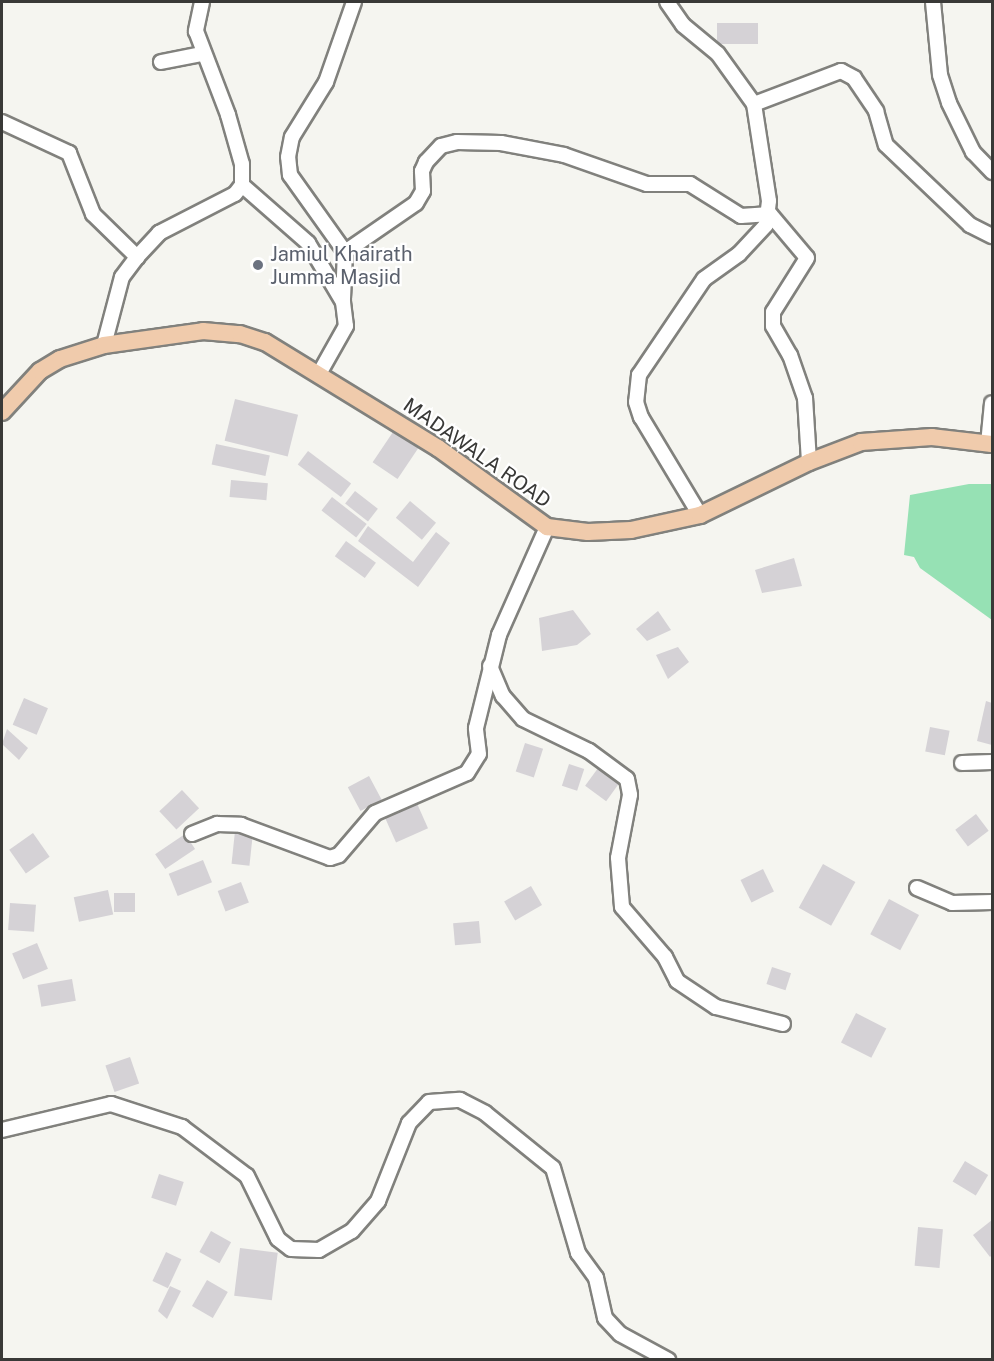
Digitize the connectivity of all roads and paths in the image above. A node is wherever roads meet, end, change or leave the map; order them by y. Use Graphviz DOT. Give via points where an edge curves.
graph roads {
  1 [pos="202,2"];
  2 [pos="354,2"];
  3 [pos="667,2"];
  4 [pos="933,2"];
  5 [pos="202,54"];
  6 [pos="161,62"];
  7 [pos="754,104"];
  8 [pos="2,122"];
  9 [pos="993,172"];
  10 [pos="242,185"];
  11 [pos="770,214"];
  12 [pos="993,236"];
  13 [pos="345,252"];
  14 [pos="137,257"];
  15 [pos="343,302"];
  16 [pos="104,345"];
  17 [pos="319,374"];
  18 [pos="993,403"];
  19 [pos="2,412"];
  20 [pos="990,444"];
  21 [pos="809,462"];
  22 [pos="700,515"];
  23 [pos="547,527"];
  24 [pos="490,666"];
  25 [pos="993,762"];
  26 [pos="962,763"];
  27 [pos="192,834"];
  28 [pos="917,888"];
  29 [pos="993,902"];
  30 [pos="783,1024"];
  31 [pos="2,1130"];
  32 [pos="668,1359"];
  1 -- 5 [label="street" via="196,31"];
  2 -- 13 [label="street" via="327,82 292,137 288,157 290,175"];
  3 -- 7 [label="street" via="683,25 718,54"];
  4 -- 9 [label="street" via="940,75 948,103 973,152"];
  5 -- 6 [label="street"];
  5 -- 10 [label="street" via="228,115 242,164"];
  7 -- 11 [label="street"];
  7 -- 12 [label="street" via="841,71 854,78 876,111 886,145 970,225"];
  8 -- 14 [label="street" via="69,153 93,214"];
  10 -- 14 [label="street" via="235,194 159,232"];
  10 -- 15 [label="street" via="308,243"];
  11 -- 13 [label="street" via="741,216 690,184 647,184 582,160 518,146 457,142 441,146 426,162 422,171 423,191 416,203"];
  11 -- 21 [label="street" via="807,258 773,312 773,326 790,355 805,398"];
  11 -- 22 [label="street" via="752,243 704,279 639,375 636,396 641,417"];
  13 -- 15 [label="street"];
  14 -- 16 [label="street" via="122,277"];
  15 -- 17 [label="street" via="346,326"];
  16 -- 17 [label="main road, MADAWALA ROAD" via="222,331 265,342"];
  16 -- 19 [label="main road, MADAWALA ROAD" via="40,371"];
  17 -- 23 [label="main road, MADAWALA ROAD" via="438,448"];
  18 -- 20 [label="street"];
  20 -- 21 [label="main road, MADAWALA ROAD" via="932,437 861,442"];
  21 -- 22 [label="main road, MADAWALA ROAD"];
  22 -- 23 [label="main road, MADAWALA ROAD" via="631,530 588,532"];
  23 -- 24 [label="street"];
  24 -- 27 [label="street" via="476,728 476,764 467,773 375,813 339,855 321,856 241,825 217,824"];
  24 -- 30 [label="street" via="504,696 523,719 589,751 627,779 630,795 618,858 622,907 665,957 677,981 716,1007"];
  25 -- 26 [label="street"];
  28 -- 29 [label="street" via="952,903"];
  31 -- 32 [label="street" via="111,1104 182,1127 247,1176 278,1239 291,1249 320,1250 352,1231 378,1201 409,1123 429,1102 460,1100 485,1113 554,1168 578,1253 597,1278 605,1318 620,1334"];
}
